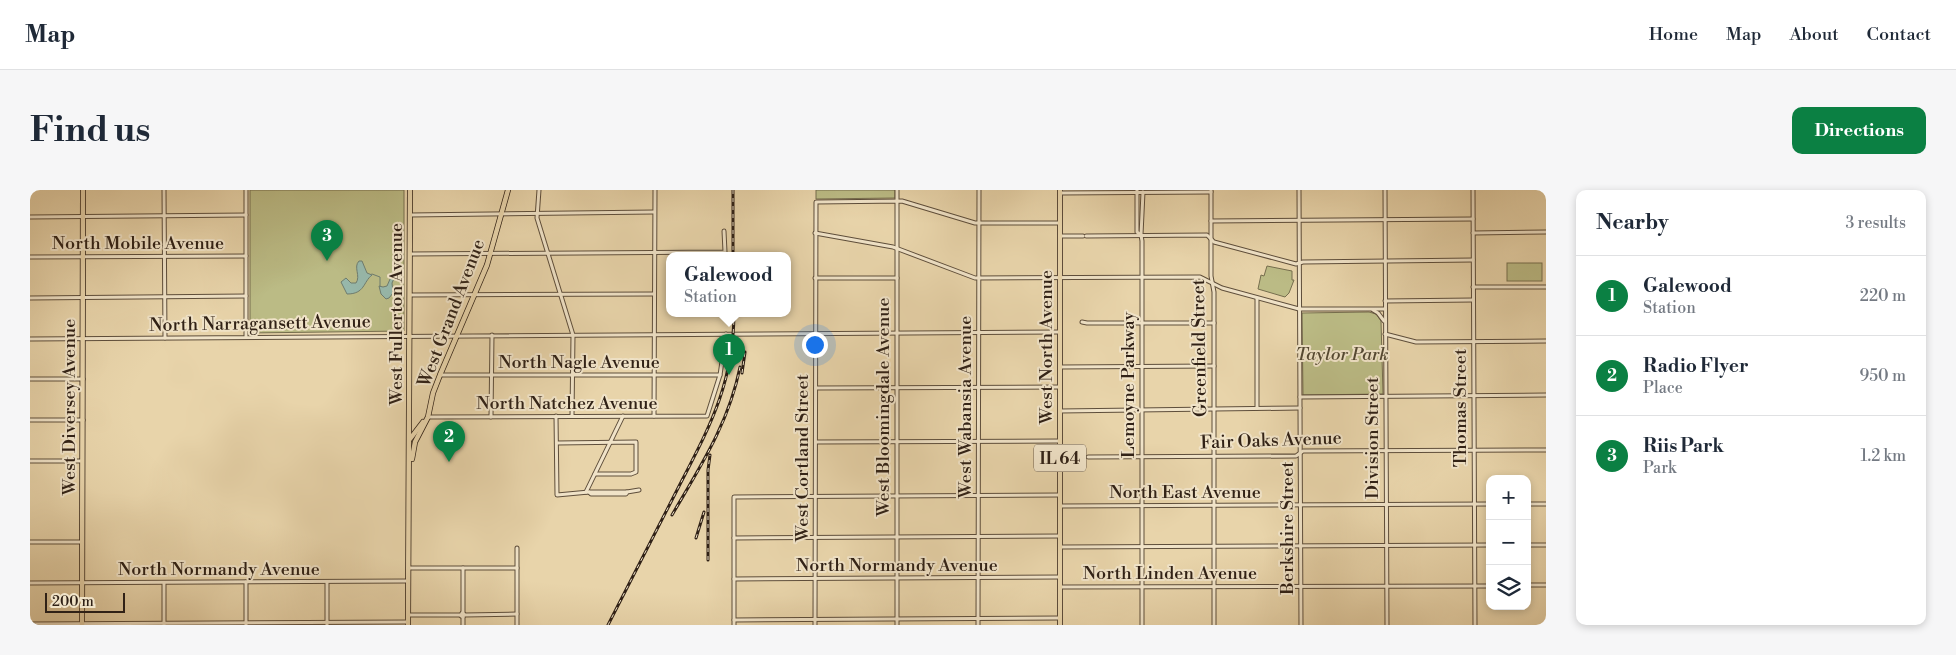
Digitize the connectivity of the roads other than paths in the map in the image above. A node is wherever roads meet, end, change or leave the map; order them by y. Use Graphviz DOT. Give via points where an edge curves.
graph roads {
  1 [pos="82,190"];
  2 [pos="164,190"];
  3 [pos="246,190"];
  4 [pos="410,190"];
  5 [pos="508,190"];
  6 [pos="539,190"];
  7 [pos="655,190"];
  8 [pos="898,190"];
  9 [pos="979,190"];
  10 [pos="1299,190"];
  11 [pos="1385,190"];
  12 [pos="1473,190"];
  13 [pos="1060,191"];
  14 [pos="1137,191"];
  15 [pos="1143,191"];
  16 [pos="1211,191"];
  17 [pos="897,201"];
  18 [pos="654,212"];
  19 [pos="502,213"];
  20 [pos="536,213"];
  21 [pos="410,214"];
  22 [pos="246,215"];
  23 [pos="83,216"];
  24 [pos="164,216"];
  25 [pos="30,217"];
  26 [pos="1473,219"];
  27 [pos="1385,220"];
  28 [pos="1211,221"];
  29 [pos="1299,221"];
  30 [pos="978,223"];
  31 [pos="1060,223"];
  32 [pos="724,230"];
  33 [pos="1546,232"];
  34 [pos="815,233"];
  35 [pos="1473,233"];
  36 [pos="1060,236"];
  37 [pos="1141,236"];
  38 [pos="1211,238"];
  39 [pos="897,248"];
  40 [pos="725,252"];
  41 [pos="654,253"];
  42 [pos="666,253"];
  43 [pos="410,254"];
  44 [pos="491,254"];
  45 [pos="549,254"];
  46 [pos="165,256"];
  47 [pos="246,256"];
  48 [pos="30,257"];
  49 [pos="83,257"];
  50 [pos="1385,260"];
  51 [pos="1473,260"];
  52 [pos="1299,263"];
  53 [pos="1060,277"];
  54 [pos="815,278"];
  55 [pos="897,278"];
  56 [pos="979,278"];
  57 [pos="1142,278"];
  58 [pos="1213,285"];
  59 [pos="1473,287"];
  60 [pos="1546,287"];
  61 [pos="561,294"];
  62 [pos="654,294"];
  63 [pos="410,295"];
  64 [pos="475,295"];
  65 [pos="246,296"];
  66 [pos="165,297"];
  67 [pos="30,298"];
  68 [pos="83,298"];
  69 [pos="1257,298"];
  70 [pos="1473,300"];
  71 [pos="1385,301"];
  72 [pos="1299,309"];
  73 [pos="1370,309"];
  74 [pos="1385,309"];
  75 [pos="1082,322"];
  76 [pos="1142,323"];
  77 [pos="1214,323"];
  78 [pos="1385,325"];
  79 [pos="1060,332"];
  80 [pos="897,333"];
  81 [pos="979,333"];
  82 [pos="654,334"];
  83 [pos="726,334"];
  84 [pos="816,334"];
  85 [pos="1385,334"];
  86 [pos="457,335"];
  87 [pos="492,335"];
  88 [pos="573,335"];
  89 [pos="411,336"];
  90 [pos="246,337"];
  91 [pos="165,338"];
  92 [pos="30,339"];
  93 [pos="83,339"];
  94 [pos="1546,341"];
  95 [pos="1474,342"];
  96 [pos="1142,366"];
  97 [pos="1214,366"];
  98 [pos="1060,367"];
  99 [pos="440,375"];
  100 [pos="654,375"];
  101 [pos="720,375"];
  102 [pos="491,376"];
  103 [pos="573,376"];
  104 [pos="30,379"];
  105 [pos="83,379"];
  106 [pos="1060,386"];
  107 [pos="978,387"];
  108 [pos="816,388"];
  109 [pos="897,388"];
  110 [pos="1546,395"];
  111 [pos="1385,396"];
  112 [pos="1474,396"];
  113 [pos="1300,397"];
  114 [pos="1257,408"];
  115 [pos="1300,408"];
  116 [pos="1214,409"];
  117 [pos="1060,410"];
  118 [pos="1142,410"];
  119 [pos="556,416"];
  120 [pos="572,416"];
  121 [pos="624,416"];
  122 [pos="654,416"];
  123 [pos="491,417"];
  124 [pos="428,418"];
  125 [pos="30,420"];
  126 [pos="83,420"];
  127 [pos="410,420"];
  128 [pos="422,424"];
  129 [pos="410,439"];
  130 [pos="556,441"];
  131 [pos="978,441"];
  132 [pos="1060,441"];
  133 [pos="816,442"];
  134 [pos="897,442"];
  135 [pos="611,443"];
  136 [pos="1386,450"];
  137 [pos="1474,450"];
  138 [pos="1546,450"];
  139 [pos="1300,454"];
  140 [pos="1088,457"];
  141 [pos="1142,457"];
  142 [pos="1214,457"];
  143 [pos="1060,458"];
  144 [pos="1082,458"];
  145 [pos="30,461"];
  146 [pos="83,461"];
  147 [pos="410,468"];
  148 [pos="595,474"];
  149 [pos="638,490"];
  150 [pos="587,492"];
  151 [pos="897,496"];
  152 [pos="978,496"];
  153 [pos="1060,496"];
  154 [pos="816,497"];
  155 [pos="1386,504"];
  156 [pos="1474,504"];
  157 [pos="1486,504"];
  158 [pos="1531,504"];
  159 [pos="1546,504"];
  160 [pos="1214,505"];
  161 [pos="1300,505"];
  162 [pos="1060,506"];
  163 [pos="1142,506"];
  164 [pos="1060,536"];
  165 [pos="897,537"];
  166 [pos="978,537"];
  167 [pos="734,538"];
  168 [pos="816,538"];
  169 [pos="30,542"];
  170 [pos="82,542"];
  171 [pos="1386,545"];
  172 [pos="1475,545"];
  173 [pos="1486,545"];
  174 [pos="1531,545"];
  175 [pos="1546,545"];
  176 [pos="1142,546"];
  177 [pos="1214,546"];
  178 [pos="1300,546"];
  179 [pos="1060,547"];
  180 [pos="517,548"];
  181 [pos="409,568"];
  182 [pos="463,568"];
  183 [pos="517,568"];
  184 [pos="1060,577"];
  185 [pos="897,578"];
  186 [pos="978,578"];
  187 [pos="734,579"];
  188 [pos="816,579"];
  189 [pos="409,581"];
  190 [pos="246,582"];
  191 [pos="327,582"];
  192 [pos="30,583"];
  193 [pos="82,583"];
  194 [pos="164,583"];
  195 [pos="1531,585"];
  196 [pos="1546,585"];
  197 [pos="1214,586"];
  198 [pos="1301,586"];
  199 [pos="1386,586"];
  200 [pos="1475,586"];
  201 [pos="1486,586"];
  202 [pos="1060,587"];
  203 [pos="1142,587"];
  204 [pos="517,614"];
  205 [pos="408,615"];
  206 [pos="463,615"];
  207 [pos="978,618"];
  208 [pos="1060,618"];
  209 [pos="816,619"];
  210 [pos="897,619"];
  211 [pos="734,620"];
  212 [pos="30,624"];
  213 [pos="82,624"];
  214 [pos="164,624"];
  215 [pos="246,624"];
  216 [pos="327,624"];
  217 [pos="408,624"];
  218 [pos="463,625"];
  219 [pos="517,625"];
  220 [pos="734,625"];
  221 [pos="816,625"];
  222 [pos="897,625"];
  223 [pos="978,625"];
  224 [pos="1060,625"];
  225 [pos="1142,625"];
  226 [pos="1214,625"];
  227 [pos="1301,625"];
  228 [pos="1387,625"];
  229 [pos="1475,625"];
  1 -- 23 [label="main road, West Diversey Avenue"];
  2 -- 24 [label="street"];
  3 -- 22 [label="street"];
  4 -- 21 [label="main road, West Fullerton Avenue"];
  5 -- 19 [label="main road, West Grand Avenue"];
  6 -- 20 [label="street"];
  7 -- 18 [label="street"];
  8 -- 17 [label="street, West Bloomingdale Avenue"];
  9 -- 30 [label="street, West Wabansia Avenue"];
  10 -- 29 [label="street, Berkshire Street"];
  11 -- 27 [label="street, Division Street"];
  12 -- 26 [label="street, Thomas Street"];
  13 -- 14 [label="street"];
  13 -- 31 [label="main road, West North Avenue / IL 64"];
  14 -- 15 [label="street"];
  14 -- 37 [label="street, Lemoyne Parkway" via="1137,232"];
  15 -- 16 [label="street"];
  15 -- 37 [label="street, Lemoyne Parkway"];
  16 -- 28 [label="street, Greenfield Street"];
  17 -- 30 [label="street"];
  17 -- 34 [label="street, West Cortland Street" via="816,202"];
  17 -- 39 [label="street, West Bloomingdale Avenue"];
  18 -- 20 [label="street"];
  18 -- 41 [label="street"];
  19 -- 20 [label="street"];
  19 -- 21 [label="street"];
  19 -- 44 [label="main road, West Grand Avenue"];
  20 -- 45 [label="street"];
  21 -- 43 [label="main road, West Fullerton Avenue"];
  22 -- 24 [label="street"];
  22 -- 47 [label="street"];
  23 -- 24 [label="street"];
  23 -- 25 [label="street"];
  23 -- 49 [label="main road, West Diversey Avenue"];
  24 -- 46 [label="street"];
  26 -- 27 [label="street"];
  26 -- 35 [label="street, Thomas Street"];
  27 -- 29 [label="street"];
  27 -- 50 [label="street, Division Street"];
  28 -- 29 [label="street"];
  28 -- 38 [label="street, Greenfield Street"];
  29 -- 52 [label="street, Berkshire Street"];
  30 -- 31 [label="street"];
  30 -- 56 [label="street, West Wabansia Avenue"];
  31 -- 36 [label="main road, West North Avenue / IL 64"];
  32 -- 40 [label="street"];
  33 -- 35 [label="street"];
  34 -- 39 [label="street"];
  34 -- 54 [label="street, West Cortland Street"];
  35 -- 51 [label="street, Thomas Street"];
  36 -- 37 [label="street"];
  36 -- 53 [label="main road, West North Avenue / IL 64"];
  37 -- 38 [label="street" via="1207,235"];
  37 -- 57 [label="street, Lemoyne Parkway"];
  38 -- 52 [label="street" via="1214,242"];
  38 -- 58 [label="street, Greenfield Street"];
  39 -- 55 [label="street, West Bloomingdale Avenue"];
  39 -- 56 [label="street"];
  41 -- 42 [label="street"];
  41 -- 45 [label="street"];
  41 -- 62 [label="street"];
  43 -- 44 [label="street"];
  43 -- 63 [label="main road, West Fullerton Avenue"];
  44 -- 45 [label="street"];
  44 -- 64 [label="main road, West Grand Avenue"];
  45 -- 61 [label="street"];
  46 -- 47 [label="street, North Mobile Avenue"];
  46 -- 49 [label="street, North Mobile Avenue"];
  46 -- 66 [label="street"];
  47 -- 65 [label="street"];
  48 -- 49 [label="street, North Mobile Avenue"];
  49 -- 68 [label="main road, West Diversey Avenue"];
  50 -- 51 [label="street"];
  50 -- 52 [label="street"];
  50 -- 71 [label="street, Division Street"];
  51 -- 59 [label="street, Thomas Street"];
  52 -- 72 [label="street, Berkshire Street"];
  53 -- 56 [label="street"];
  53 -- 57 [label="street"];
  53 -- 79 [label="main road, West North Avenue / IL 64"];
  54 -- 55 [label="street"];
  54 -- 84 [label="street, West Cortland Street"];
  55 -- 80 [label="street, West Bloomingdale Avenue"];
  56 -- 81 [label="street, West Wabansia Avenue"];
  57 -- 58 [label="street" via="1200,277"];
  57 -- 76 [label="street, Lemoyne Parkway"];
  58 -- 69 [label="street"];
  58 -- 77 [label="street, Greenfield Street"];
  59 -- 60 [label="street"];
  59 -- 70 [label="street, Thomas Street"];
  61 -- 62 [label="street"];
  61 -- 64 [label="street"];
  61 -- 88 [label="street"];
  62 -- 82 [label="street"];
  63 -- 64 [label="street"];
  63 -- 89 [label="main road, West Fullerton Avenue"];
  64 -- 86 [label="main road, West Grand Avenue"];
  65 -- 66 [label="street"];
  65 -- 90 [label="street"];
  66 -- 68 [label="street"];
  66 -- 91 [label="street"];
  67 -- 68 [label="street"];
  68 -- 93 [label="main road, West Diversey Avenue"];
  69 -- 72 [label="street"];
  69 -- 114 [label="street"];
  70 -- 71 [label="street"];
  70 -- 95 [label="street, Thomas Street"];
  71 -- 74 [label="street, Division Street"];
  72 -- 73 [label="street"];
  72 -- 113 [label="street, Berkshire Street"];
  73 -- 74 [label="street"];
  73 -- 78 [label="street" via="1380,315"];
  74 -- 78 [label="street, Division Street"];
  75 -- 76 [label="street"];
  76 -- 77 [label="street"];
  76 -- 96 [label="street, Lemoyne Parkway"];
  77 -- 97 [label="street, Greenfield Street"];
  78 -- 85 [label="street, Division Street"];
  79 -- 81 [label="street, North Narragansett Avenue"];
  79 -- 98 [label="main road, West North Avenue / IL 64"];
  80 -- 81 [label="street, North Narragansett Avenue"];
  80 -- 84 [label="street, North Narragansett Avenue"];
  80 -- 109 [label="street, West Bloomingdale Avenue"];
  81 -- 107 [label="street, West Wabansia Avenue"];
  82 -- 83 [label="street, North Narragansett Avenue"];
  82 -- 88 [label="street, North Narragansett Avenue"];
  82 -- 100 [label="street"];
  83 -- 84 [label="street, North Narragansett Avenue"];
  83 -- 101 [label="street"];
  84 -- 108 [label="street, West Cortland Street"];
  85 -- 95 [label="street" via="1412,342"];
  85 -- 111 [label="street, Division Street"];
  86 -- 87 [label="street, North Narragansett Avenue"];
  86 -- 89 [label="street, North Narragansett Avenue"];
  86 -- 99 [label="main road, West Grand Avenue"];
  87 -- 88 [label="street, North Narragansett Avenue"];
  87 -- 102 [label="street"];
  88 -- 103 [label="street"];
  89 -- 90 [label="street, North Narragansett Avenue"];
  89 -- 127 [label="main road, West Fullerton Avenue"];
  90 -- 91 [label="street, North Narragansett Avenue"];
  91 -- 93 [label="street, North Narragansett Avenue"];
  92 -- 93 [label="street, North Narragansett Avenue"];
  93 -- 105 [label="main road, West Diversey Avenue"];
  94 -- 95 [label="street"];
  95 -- 112 [label="street, Thomas Street"];
  96 -- 97 [label="street"];
  96 -- 98 [label="street"];
  96 -- 118 [label="street, Lemoyne Parkway"];
  97 -- 116 [label="street, Greenfield Street"];
  98 -- 106 [label="main road, West North Avenue / IL 64"];
  99 -- 102 [label="street, North Nagle Avenue"];
  99 -- 124 [label="main road, West Grand Avenue"];
  100 -- 101 [label="street, North Nagle Avenue"];
  100 -- 103 [label="street, North Nagle Avenue"];
  100 -- 122 [label="street"];
  101 -- 122 [label="street, North Natchez Avenue" via="707,416"];
  102 -- 103 [label="street, North Nagle Avenue"];
  102 -- 123 [label="street"];
  103 -- 120 [label="street"];
  104 -- 105 [label="street"];
  105 -- 126 [label="main road, West Diversey Avenue"];
  106 -- 107 [label="street"];
  106 -- 117 [label="main road, West North Avenue / IL 64"];
  107 -- 109 [label="street"];
  107 -- 131 [label="street, West Wabansia Avenue"];
  108 -- 109 [label="street"];
  108 -- 133 [label="street, West Cortland Street"];
  109 -- 134 [label="street, West Bloomingdale Avenue"];
  110 -- 112 [label="street"];
  111 -- 112 [label="street"];
  111 -- 113 [label="street"];
  111 -- 136 [label="street, Division Street"];
  112 -- 137 [label="street, Thomas Street"];
  113 -- 115 [label="street, Berkshire Street"];
  114 -- 115 [label="street"];
  114 -- 116 [label="street"];
  115 -- 139 [label="street, Berkshire Street"];
  116 -- 118 [label="street"];
  116 -- 142 [label="street, Greenfield Street"];
  117 -- 118 [label="street"];
  117 -- 132 [label="main road, West North Avenue / IL 64"];
  118 -- 141 [label="street, Lemoyne Parkway"];
  119 -- 120 [label="street, North Natchez Avenue"];
  119 -- 123 [label="street, North Natchez Avenue"];
  119 -- 130 [label="street"];
  120 -- 121 [label="street, North Natchez Avenue"];
  121 -- 122 [label="street, North Natchez Avenue"];
  121 -- 135 [label="street"];
  123 -- 124 [label="street, North Natchez Avenue"];
  124 -- 128 [label="main road"];
  124 -- 147 [label="main road, West Grand Avenue" via="415,442"];
  125 -- 126 [label="street"];
  126 -- 146 [label="main road, West Diversey Avenue"];
  127 -- 128 [label="main road" via="416,426"];
  127 -- 129 [label="main road, West Fullerton Avenue"];
  128 -- 129 [label="main road"];
  129 -- 147 [label="main road, West Grand Avenue"];
  130 -- 135 [label="street"];
  130 -- 150 [label="street" via="557,495"];
  131 -- 132 [label="street"];
  131 -- 134 [label="street"];
  131 -- 152 [label="street, West Wabansia Avenue"];
  132 -- 143 [label="main road, West North Avenue / IL 64"];
  133 -- 134 [label="street"];
  133 -- 154 [label="street, West Cortland Street"];
  134 -- 151 [label="street, West Bloomingdale Avenue"];
  135 -- 148 [label="street"];
  135 -- 148 [label="street" via="636,442 636,472"];
  136 -- 137 [label="street, Fair Oaks Avenue"];
  136 -- 139 [label="street, Fair Oaks Avenue" via="1303,451"];
  136 -- 155 [label="street, Division Street"];
  137 -- 138 [label="street, Fair Oaks Avenue"];
  137 -- 156 [label="street, Thomas Street"];
  139 -- 142 [label="street, Fair Oaks Avenue"];
  139 -- 161 [label="street, Berkshire Street"];
  140 -- 141 [label="street, Fair Oaks Avenue"];
  141 -- 142 [label="street, Fair Oaks Avenue"];
  141 -- 163 [label="street, Lemoyne Parkway"];
  142 -- 160 [label="street, Greenfield Street"];
  143 -- 144 [label="street"];
  143 -- 153 [label="main road, West North Avenue / IL 64"];
  145 -- 146 [label="street"];
  146 -- 170 [label="main road, West Diversey Avenue"];
  147 -- 181 [label="main road, West Grand Avenue"];
  148 -- 150 [label="street"];
  149 -- 150 [label="street"];
  151 -- 152 [label="street"];
  151 -- 154 [label="street"];
  151 -- 165 [label="street, West Bloomingdale Avenue"];
  152 -- 153 [label="street"];
  152 -- 166 [label="street, West Wabansia Avenue"];
  153 -- 162 [label="main road, West North Avenue / IL 64"];
  154 -- 167 [label="street" via="734,497"];
  154 -- 168 [label="street, West Cortland Street"];
  155 -- 156 [label="street, North East Avenue"];
  155 -- 161 [label="street, North East Avenue"];
  155 -- 171 [label="street, Division Street"];
  156 -- 157 [label="street, North East Avenue"];
  156 -- 172 [label="street, Thomas Street"];
  158 -- 159 [label="street"];
  160 -- 161 [label="street, North East Avenue"];
  160 -- 163 [label="street, North East Avenue"];
  160 -- 177 [label="street, Greenfield Street"];
  161 -- 178 [label="street, Berkshire Street"];
  162 -- 163 [label="street, North East Avenue"];
  162 -- 164 [label="main road, West North Avenue / IL 64"];
  163 -- 176 [label="street, Lemoyne Parkway"];
  164 -- 166 [label="street"];
  164 -- 179 [label="main road, West North Avenue / IL 64"];
  165 -- 166 [label="street"];
  165 -- 168 [label="street"];
  165 -- 185 [label="street, West Bloomingdale Avenue"];
  166 -- 186 [label="street, West Wabansia Avenue"];
  167 -- 168 [label="street"];
  167 -- 187 [label="street"];
  168 -- 188 [label="street, West Cortland Street"];
  169 -- 170 [label="street"];
  170 -- 193 [label="main road, West Diversey Avenue"];
  171 -- 172 [label="street"];
  171 -- 178 [label="street"];
  171 -- 199 [label="street, Division Street"];
  172 -- 173 [label="street"];
  172 -- 200 [label="street, Thomas Street"];
  174 -- 175 [label="street"];
  176 -- 177 [label="street"];
  176 -- 179 [label="street"];
  176 -- 203 [label="street, Lemoyne Parkway"];
  177 -- 178 [label="street"];
  177 -- 197 [label="street, Greenfield Street"];
  178 -- 198 [label="street, Berkshire Street"];
  179 -- 184 [label="main road, West North Avenue / IL 64"];
  180 -- 183 [label="street"];
  181 -- 182 [label="street"];
  181 -- 189 [label="main road, West Grand Avenue"];
  182 -- 183 [label="street"];
  182 -- 206 [label="street"];
  183 -- 204 [label="street"];
  184 -- 186 [label="street, North Normandy Avenue"];
  184 -- 202 [label="main road, West North Avenue / IL 64"];
  185 -- 186 [label="street, North Normandy Avenue"];
  185 -- 188 [label="street, North Normandy Avenue"];
  185 -- 210 [label="street, West Bloomingdale Avenue"];
  186 -- 207 [label="street, West Wabansia Avenue"];
  187 -- 188 [label="street, North Normandy Avenue"];
  187 -- 211 [label="street"];
  188 -- 209 [label="street, West Cortland Street"];
  189 -- 191 [label="street, North Normandy Avenue"];
  189 -- 205 [label="main road, West Grand Avenue"];
  190 -- 191 [label="street, North Normandy Avenue"];
  190 -- 194 [label="street, North Normandy Avenue"];
  190 -- 215 [label="street"];
  191 -- 216 [label="street"];
  192 -- 193 [label="street, North Normandy Avenue"];
  193 -- 194 [label="street, North Normandy Avenue"];
  193 -- 213 [label="main road, West Diversey Avenue"];
  194 -- 214 [label="street"];
  195 -- 196 [label="street"];
  197 -- 198 [label="street, North Linden Avenue"];
  197 -- 203 [label="street, North Linden Avenue"];
  197 -- 226 [label="street, Greenfield Street"];
  198 -- 199 [label="street, North Linden Avenue"];
  198 -- 227 [label="street, Berkshire Street"];
  199 -- 200 [label="street, North Linden Avenue"];
  199 -- 228 [label="street, Division Street"];
  200 -- 201 [label="street, North Linden Avenue"];
  200 -- 229 [label="street, Thomas Street"];
  202 -- 203 [label="street, North Linden Avenue"];
  202 -- 208 [label="main road, West North Avenue / IL 64"];
  203 -- 225 [label="street, Lemoyne Parkway"];
  204 -- 206 [label="street"];
  204 -- 219 [label="street"];
  205 -- 206 [label="street"];
  205 -- 217 [label="main road, West Grand Avenue"];
  206 -- 218 [label="street"];
  207 -- 208 [label="street"];
  207 -- 210 [label="street"];
  207 -- 223 [label="street, West Wabansia Avenue"];
  208 -- 224 [label="main road, West North Avenue / IL 64"];
  209 -- 210 [label="street"];
  209 -- 211 [label="street"];
  209 -- 221 [label="street, West Cortland Street"];
  210 -- 222 [label="street, West Bloomingdale Avenue"];
  211 -- 220 [label="street"];
  212 -- 213 [label="street"];
  213 -- 214 [label="street"];
  214 -- 215 [label="street"];
  215 -- 216 [label="street"];
  216 -- 217 [label="street"];
}
